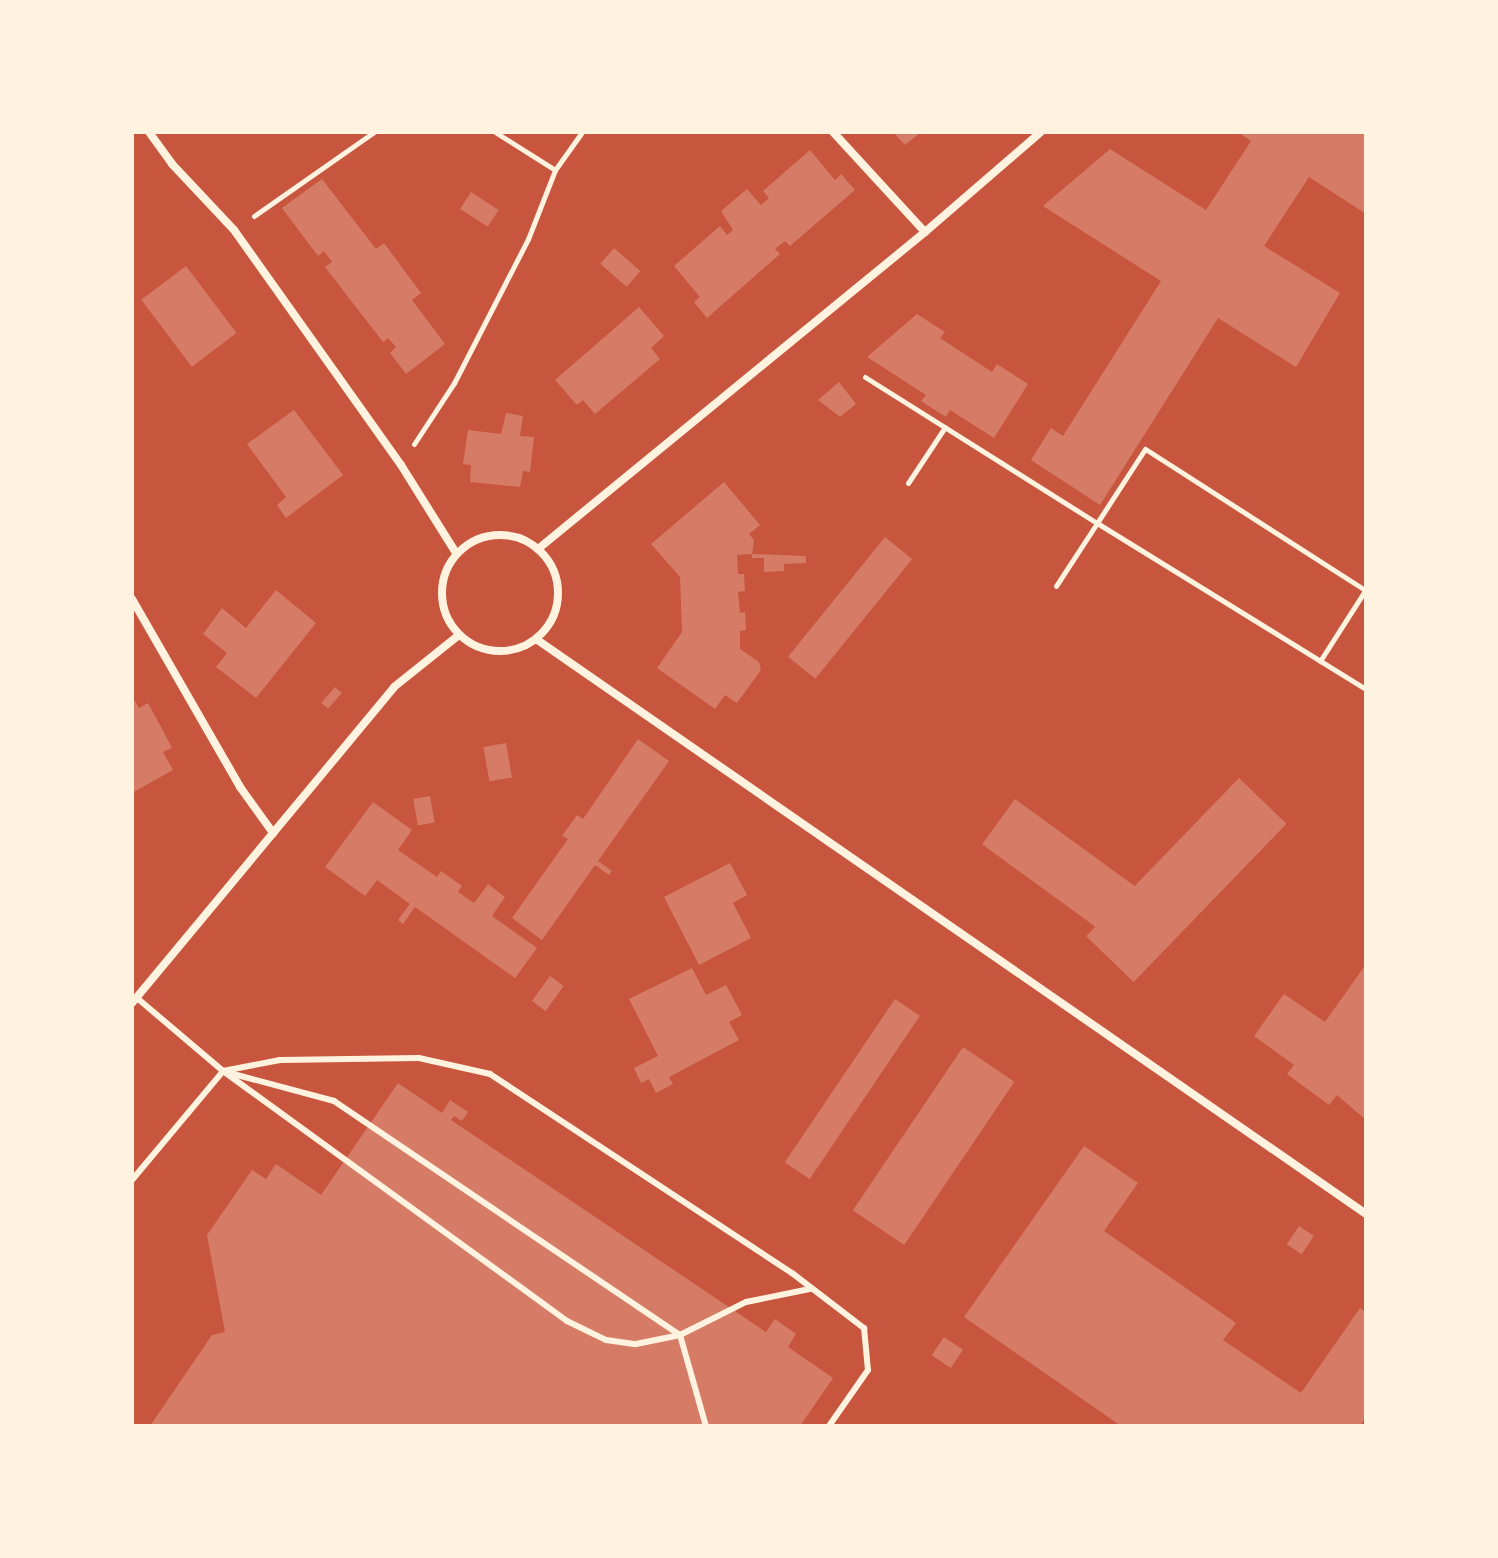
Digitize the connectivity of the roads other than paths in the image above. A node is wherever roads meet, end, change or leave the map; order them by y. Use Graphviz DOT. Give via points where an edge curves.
graph roads {
  1 [pos="149,132"];
  2 [pos="833,132"];
  3 [pos="1041,132"];
  4 [pos="925,232"];
  5 [pos="538,549"];
  6 [pos="456,553"];
  7 [pos="132,599"];
  8 [pos="459,635"];
  9 [pos="536,639"];
  10 [pos="273,833"];
  11 [pos="134,1000"];
  12 [pos="223,1071"];
  13 [pos="132,1180"];
  14 [pos="1366,1214"];
  15 [pos="810,1289"];
  16 [pos="680,1335"];
  17 [pos="706,1426"];
  18 [pos="829,1426"];
  1 -- 6 [label="street" via="234,230 401,465"];
  2 -- 4 [label="street"];
  3 -- 4 [label="street"];
  4 -- 5 [label="street"];
  5 -- 6 [label="street" via="505,535 487,536"];
  5 -- 9 [label="street" via="552,569 558,594 552,619"];
  6 -- 8 [label="street" via="444,577 442,604"];
  7 -- 10 [label="street" via="240,787"];
  8 -- 9 [label="street" via="488,651 521,648"];
  8 -- 10 [label="street" via="394,687"];
  9 -- 14 [label="street"];
  10 -- 11 [label="street"];
  11 -- 12 [label="lane"];
  12 -- 13 [label="lane"];
  12 -- 15 [label="lane" via="280,1060 419,1058 490,1074"];
  12 -- 16 [label="lane" via="334,1101"];
  12 -- 16 [label="lane" via="567,1321 606,1340 636,1344"];
  15 -- 16 [label="lane" via="746,1302"];
  15 -- 18 [label="lane" via="864,1328 868,1370"];
  16 -- 17 [label="lane"];
}
